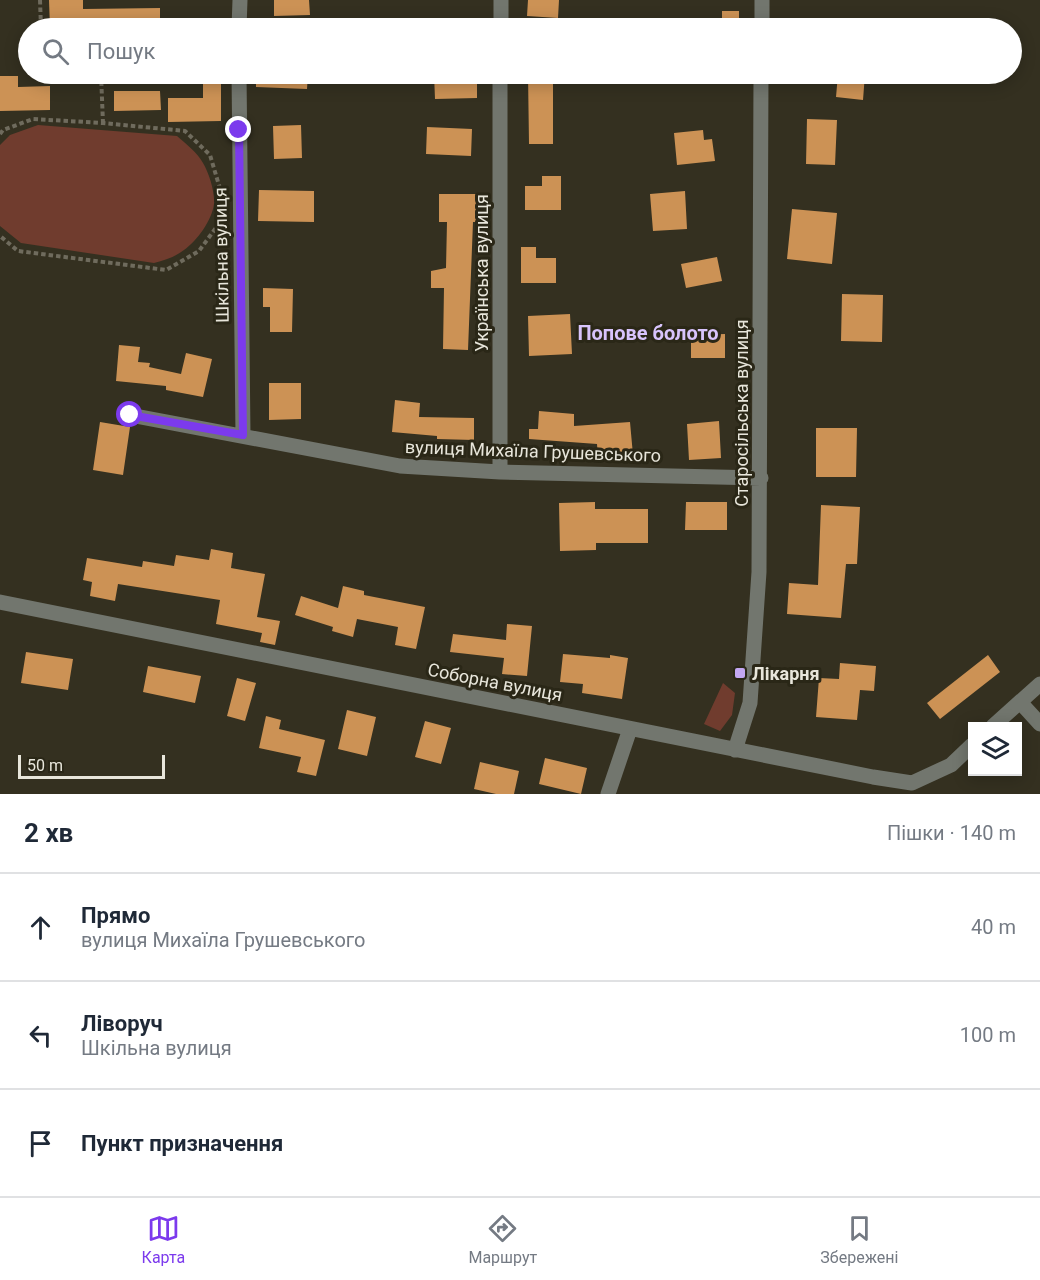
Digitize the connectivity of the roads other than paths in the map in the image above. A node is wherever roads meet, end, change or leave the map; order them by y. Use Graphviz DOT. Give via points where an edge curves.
graph roads {
  1 [pos="240,0"];
  2 [pos="501,0"];
  3 [pos="762,0"];
  4 [pos="240,18"];
  5 [pos="501,18"];
  6 [pos="762,18"];
  7 [pos="239,84"];
  8 [pos="501,84"];
  9 [pos="761,84"];
  10 [pos="130,415"];
  11 [pos="243,435"];
  12 [pos="500,472"];
  13 [pos="761,478"];
  14 [pos="0,602"];
  15 [pos="1040,684"];
  16 [pos="1020,702"];
  17 [pos="998,722"];
  18 [pos="1040,724"];
  19 [pos="630,729"];
  20 [pos="968,749"];
  21 [pos="735,750"];
  22 [pos="910,789"];
  23 [pos="608,794"];
  1 -- 4 [label="street"];
  2 -- 5 [label="street"];
  3 -- 6 [label="street"];
  7 -- 11 [label="street, Шкільна вулиця"];
  8 -- 12 [label="street, Українська вулиця"];
  9 -- 13 [label="street, Старосільська вулиця"];
  10 -- 11 [label="street, вулиця Михаїла Грушевського"];
  11 -- 12 [label="street, вулиця Михаїла Грушевського" via="400,466"];
  12 -- 13 [label="street, вулиця Михаїла Грушевського"];
  13 -- 21 [label="street, Старосільська вулиця" via="750,703"];
  14 -- 19 [label="street, Соборна вулиця"];
  15 -- 16 [label="street"];
  16 -- 17 [label="street"];
  16 -- 18 [label="street"];
  19 -- 21 [label="street, Соборна вулиця"];
  19 -- 23 [label="street"];
  20 -- 22 [label="street, Соборна вулиця" via="951,765"];
  21 -- 22 [label="street, Соборна вулиця"];
}
